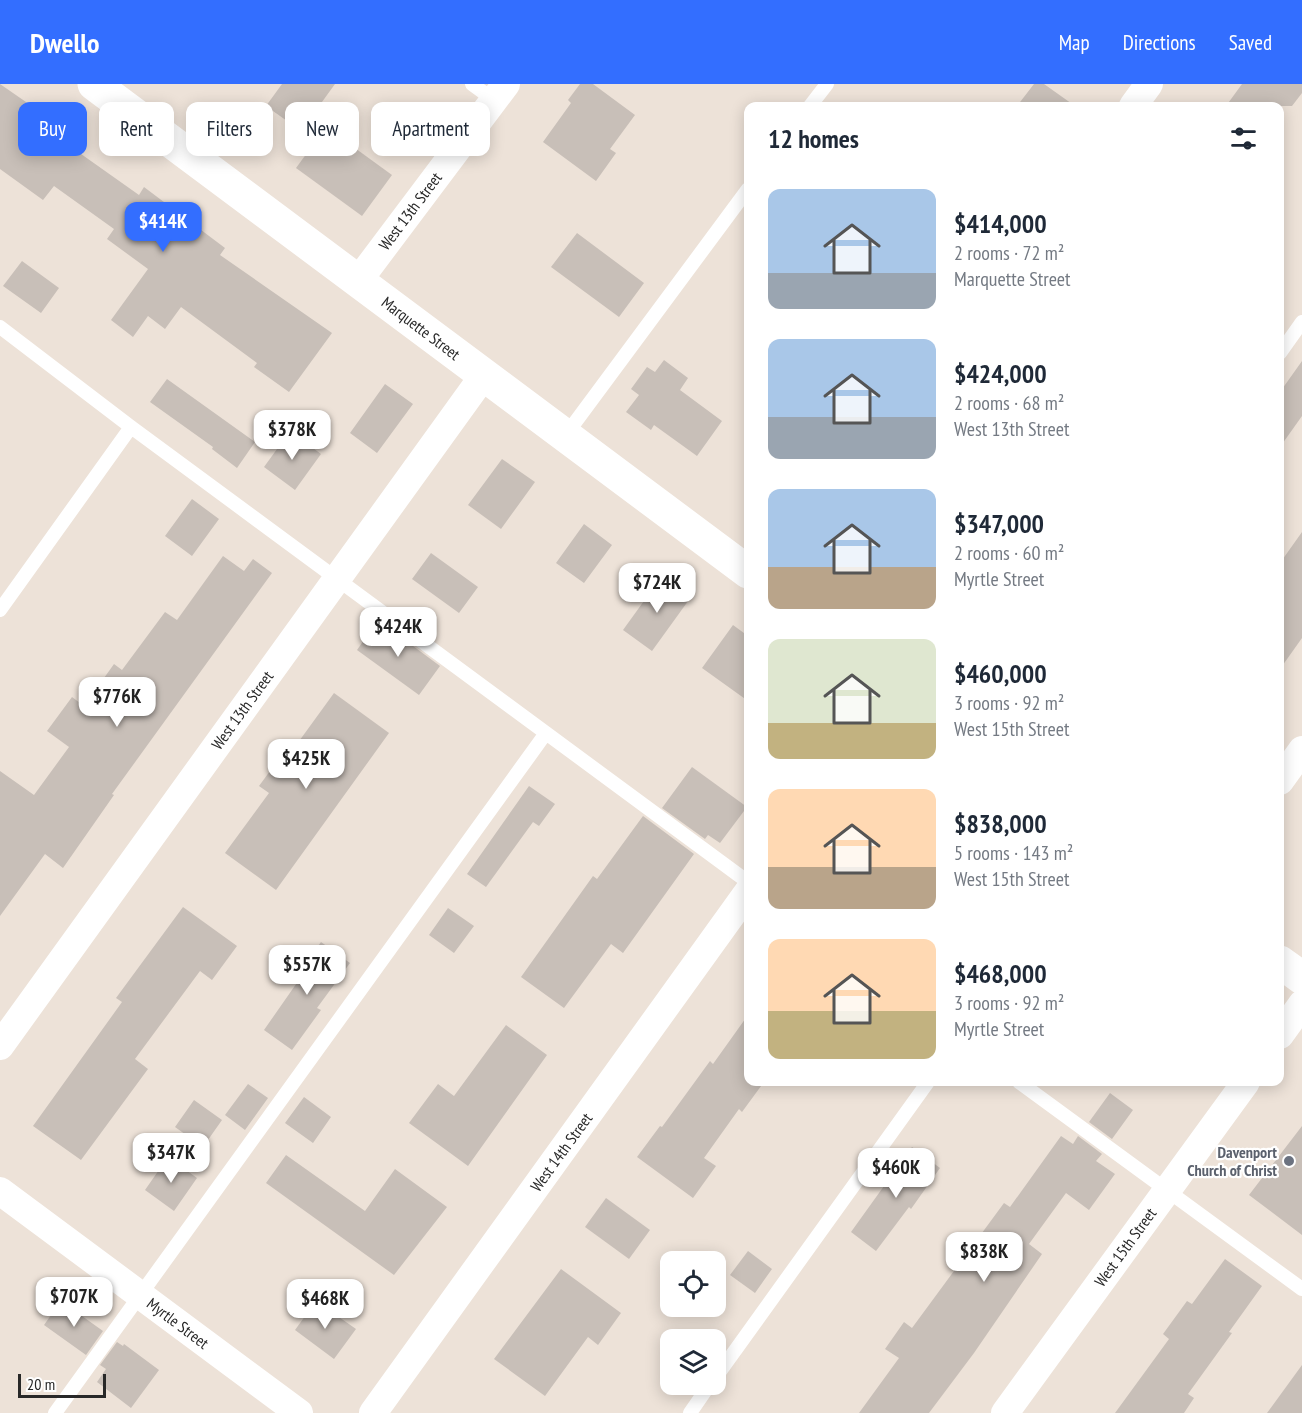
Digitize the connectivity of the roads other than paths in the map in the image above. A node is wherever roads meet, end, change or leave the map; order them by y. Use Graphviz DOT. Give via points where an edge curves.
graph roads {
  1 [pos="94,84"];
  2 [pos="826,84"];
  3 [pos="1149,84"];
  4 [pos="491,89"];
  5 [pos="813,102"];
  6 [pos="1136,102"];
  7 [pos="744,194"];
  8 [pos="358,281"];
  9 [pos="1302,322"];
  10 [pos="0,327"];
  11 [pos="1284,347"];
  12 [pos="484,375"];
  13 [pos="131,427"];
  14 [pos="565,436"];
  15 [pos="744,569"];
  16 [pos="337,578"];
  17 [pos="0,610"];
  18 [pos="546,733"];
  19 [pos="1302,750"];
  20 [pos="1284,775"];
  21 [pos="744,879"];
  22 [pos="744,898"];
  23 [pos="1284,965"];
  24 [pos="1302,978"];
  25 [pos="1302,1004"];
  26 [pos="1284,1029"];
  27 [pos="0,1046"];
  28 [pos="925,1086"];
  29 [pos="1024,1086"];
  30 [pos="1243,1086"];
  31 [pos="1167,1190"];
  32 [pos="0,1191"];
  33 [pos="1302,1289"];
  34 [pos="140,1295"];
  35 [pos="726,1363"];
  36 [pos="702,1395"];
  37 [pos="55,1413"];
  38 [pos="299,1413"];
  39 [pos="373,1413"];
  40 [pos="690,1413"];
  41 [pos="1005,1413"];
  1 -- 8 [label="street, Marquette Street"];
  2 -- 5 [label="lane"];
  3 -- 6 [label="street"];
  4 -- 8 [label="street, West 13th Street"];
  7 -- 14 [label="lane"];
  8 -- 12 [label="street, Marquette Street"];
  9 -- 11 [label="lane"];
  10 -- 13 [label="lane"];
  12 -- 14 [label="street, Marquette Street"];
  12 -- 16 [label="street, West 13th Street"];
  13 -- 16 [label="lane"];
  13 -- 17 [label="lane"];
  14 -- 15 [label="street, Marquette Street"];
  16 -- 18 [label="lane"];
  16 -- 27 [label="street, West 13th Street"];
  18 -- 21 [label="lane"];
  18 -- 34 [label="lane"];
  19 -- 20 [label="street"];
  22 -- 39 [label="street, West 14th Street"];
  23 -- 24 [label="street"];
  25 -- 26 [label="street"];
  28 -- 35 [label="lane"];
  29 -- 31 [label="lane"];
  30 -- 31 [label="street, West 15th Street"];
  31 -- 33 [label="lane"];
  31 -- 41 [label="street, West 15th Street"];
  32 -- 34 [label="street, Myrtle Street"];
  34 -- 37 [label="lane"];
  34 -- 38 [label="street, Myrtle Street"];
  36 -- 40 [label="lane"];
}
